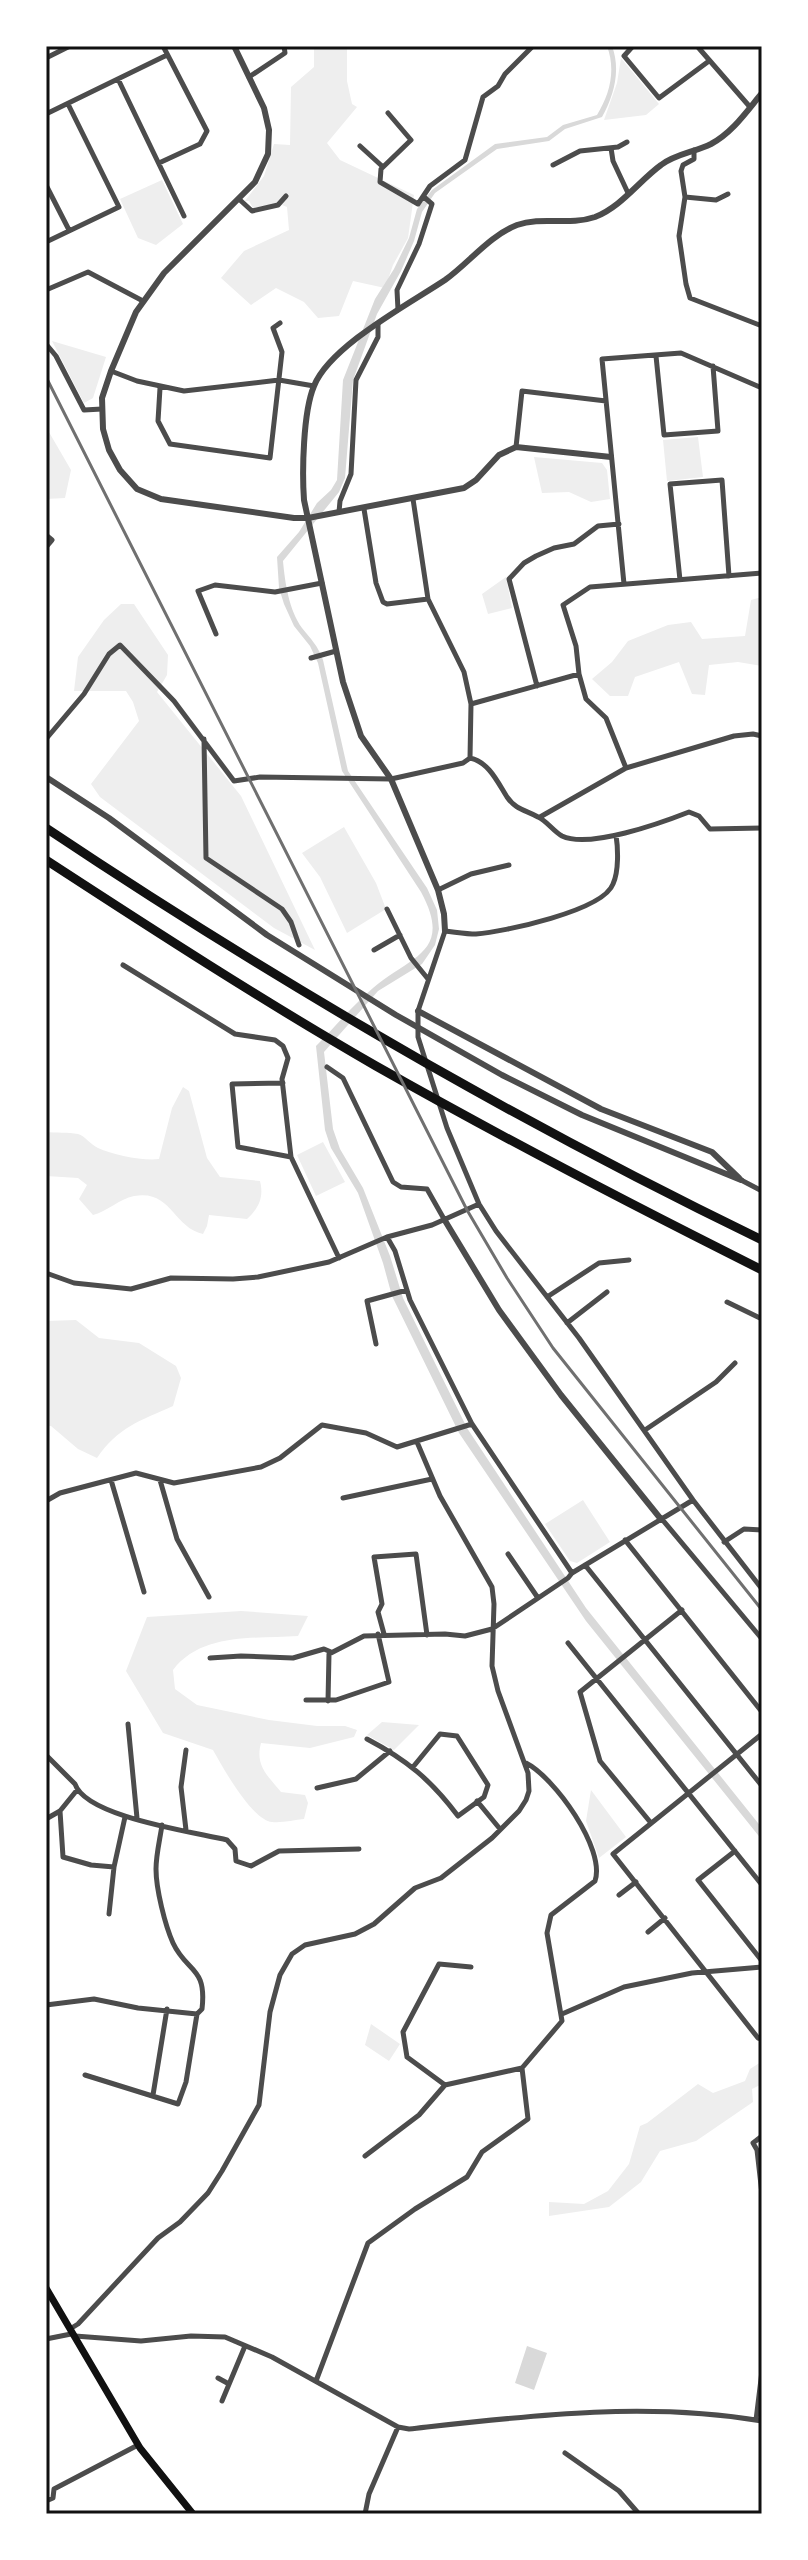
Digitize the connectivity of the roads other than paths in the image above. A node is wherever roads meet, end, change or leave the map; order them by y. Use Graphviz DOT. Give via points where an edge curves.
graph roads {
  1 [pos="70,46"];
  2 [pos="163,46"];
  3 [pos="234,46"];
  4 [pos="284,46"];
  5 [pos="533,46"];
  6 [pos="633,46"];
  7 [pos="697,46"];
  8 [pos="167,55"];
  9 [pos="46,58"];
  10 [pos="709,61"];
  11 [pos="249,77"];
  12 [pos="118,79"];
  13 [pos="762,93"];
  14 [pos="68,104"];
  15 [pos="750,107"];
  16 [pos="388,113"];
  17 [pos="46,114"];
  18 [pos="409,124"];
  19 [pos="402,130"];
  20 [pos="627,142"];
  21 [pos="360,146"];
  22 [pos="611,148"];
  23 [pos="694,150"];
  24 [pos="159,163"];
  25 [pos="553,165"];
  26 [pos="383,167"];
  27 [pos="46,185"];
  28 [pos="628,193"];
  29 [pos="728,194"];
  30 [pos="286,196"];
  31 [pos="424,197"];
  32 [pos="685,197"];
  33 [pos="240,200"];
  34 [pos="184,216"];
  35 [pos="69,230"];
  36 [pos="46,242"];
  37 [pos="46,290"];
  38 [pos="143,301"];
  39 [pos="398,310"];
  40 [pos="280,323"];
  41 [pos="376,325"];
  42 [pos="762,326"];
  43 [pos="273,328"];
  44 [pos="266,330"];
  45 [pos="46,344"];
  46 [pos="656,356"];
  47 [pos="713,366"];
  48 [pos="111,371"];
  49 [pos="279,380"];
  50 [pos="314,386"];
  51 [pos="160,388"];
  52 [pos="762,388"];
  53 [pos="606,401"];
  54 [pos="102,409"];
  55 [pos="516,447"];
  56 [pos="611,457"];
  57 [pos="413,499"];
  58 [pos="364,509"];
  59 [pos="339,512"];
  60 [pos="308,518"];
  61 [pos="619,524"];
  62 [pos="46,535"];
  63 [pos="46,547"];
  64 [pos="762,573"];
  65 [pos="729,576"];
  66 [pos="680,580"];
  67 [pos="322,583"];
  68 [pos="624,584"];
  69 [pos="428,599"];
  70 [pos="216,634"];
  71 [pos="336,651"];
  72 [pos="311,658"];
  73 [pos="579,674"];
  74 [pos="537,686"];
  75 [pos="471,704"];
  76 [pos="762,736"];
  77 [pos="204,738"];
  78 [pos="46,739"];
  79 [pos="470,758"];
  80 [pos="626,768"];
  81 [pos="46,777"];
  82 [pos="391,779"];
  83 [pos="540,817"];
  84 [pos="46,828"];
  85 [pos="762,828"];
  86 [pos="616,835"];
  87 [pos="46,860"];
  88 [pos="509,865"];
  89 [pos="438,890"];
  90 [pos="387,909"];
  91 [pos="46,920"];
  92 [pos="445,931"];
  93 [pos="400,935"];
  94 [pos="46,938"];
  95 [pos="299,945"];
  96 [pos="374,950"];
  97 [pos="123,965"];
  98 [pos="428,979"];
  99 [pos="418,1011"];
  100 [pos="327,1067"];
  101 [pos="283,1083"];
  102 [pos="291,1157"];
  103 [pos="741,1180"];
  104 [pos="762,1191"];
  105 [pos="479,1204"];
  106 [pos="444,1219"];
  107 [pos="386,1238"];
  108 [pos="762,1240"];
  109 [pos="339,1258"];
  110 [pos="629,1260"];
  111 [pos="762,1270"];
  112 [pos="46,1273"];
  113 [pos="404,1291"];
  114 [pos="607,1292"];
  115 [pos="547,1297"];
  116 [pos="727,1302"];
  117 [pos="762,1319"];
  118 [pos="567,1323"];
  119 [pos="376,1344"];
  120 [pos="735,1363"];
  121 [pos="469,1425"];
  122 [pos="645,1430"];
  123 [pos="417,1442"];
  124 [pos="432,1479"];
  125 [pos="111,1480"];
  126 [pos="160,1480"];
  127 [pos="343,1498"];
  128 [pos="693,1500"];
  129 [pos="46,1501"];
  130 [pos="661,1518"];
  131 [pos="762,1530"];
  132 [pos="625,1540"];
  133 [pos="724,1542"];
  134 [pos="508,1554"];
  135 [pos="585,1565"];
  136 [pos="570,1575"];
  137 [pos="762,1589"];
  138 [pos="144,1592"];
  139 [pos="209,1597"];
  140 [pos="538,1598"];
  141 [pos="682,1610"];
  142 [pos="492,1629"];
  143 [pos="381,1634"];
  144 [pos="427,1635"];
  145 [pos="646,1639"];
  146 [pos="762,1639"];
  147 [pos="568,1643"];
  148 [pos="331,1652"];
  149 [pos="210,1658"];
  150 [pos="598,1678"];
  151 [pos="306,1700"];
  152 [pos="328,1701"];
  153 [pos="762,1712"];
  154 [pos="128,1724"];
  155 [pos="762,1734"];
  156 [pos="367,1739"];
  157 [pos="186,1750"];
  158 [pos="390,1751"];
  159 [pos="46,1755"];
  160 [pos="737,1755"];
  161 [pos="525,1762"];
  162 [pos="413,1767"];
  163 [pos="762,1786"];
  164 [pos="317,1788"];
  165 [pos="77,1790"];
  166 [pos="689,1793"];
  167 [pos="477,1801"];
  168 [pos="60,1811"];
  169 [pos="125,1817"];
  170 [pos="46,1819"];
  171 [pos="137,1819"];
  172 [pos="651,1823"];
  173 [pos="162,1825"];
  174 [pos="500,1829"];
  175 [pos="186,1830"];
  176 [pos="359,1849"];
  177 [pos="735,1851"];
  178 [pos="114,1867"];
  179 [pos="636,1882"];
  180 [pos="762,1885"];
  181 [pos="619,1895"];
  182 [pos="109,1914"];
  183 [pos="665,1918"];
  184 [pos="648,1932"];
  185 [pos="762,1961"];
  186 [pos="471,1967"];
  187 [pos="762,1967"];
  188 [pos="708,1972"];
  189 [pos="46,2005"];
  190 [pos="167,2009"];
  191 [pos="197,2014"];
  192 [pos="562,2014"];
  193 [pos="762,2039"];
  194 [pos="522,2068"];
  195 [pos="85,2075"];
  196 [pos="445,2085"];
  197 [pos="153,2096"];
  198 [pos="762,2136"];
  199 [pos="365,2156"];
  200 [pos="762,2194"];
  201 [pos="46,2288"];
  202 [pos="71,2333"];
  203 [pos="46,2339"];
  204 [pos="245,2346"];
  205 [pos="762,2371"];
  206 [pos="218,2378"];
  207 [pos="316,2381"];
  208 [pos="229,2384"];
  209 [pos="222,2401"];
  210 [pos="759,2420"];
  211 [pos="398,2427"];
  212 [pos="138,2445"];
  213 [pos="565,2453"];
  214 [pos="46,2501"];
  215 [pos="193,2514"];
  216 [pos="365,2514"];
  217 [pos="639,2514"];
  1 -- 9 [label="street"];
  2 -- 8 [label="street"];
  3 -- 11 [label="street"];
  4 -- 11 [label="street" via="285,53"];
  5 -- 31 [label="street" via="483,97 465,160 430,186"];
  6 -- 10 [label="street" via="624,56 659,98"];
  7 -- 10 [label="street"];
  8 -- 12 [label="street"];
  8 -- 24 [label="street" via="207,131 200,144"];
  10 -- 15 [label="street"];
  11 -- 33 [label="street" via="264,108 268,154"];
  12 -- 14 [label="street"];
  12 -- 24 [label="street"];
  13 -- 15 [label="street"];
  14 -- 17 [label="street"];
  14 -- 35 [label="street" via="119,207"];
  15 -- 23 [label="street" via="729,133"];
  16 -- 19 [label="street"];
  18 -- 19 [label="street"];
  19 -- 26 [label="street" via="411,140"];
  20 -- 22 [label="street"];
  21 -- 26 [label="street"];
  22 -- 25 [label="street" via="580,151"];
  22 -- 28 [label="street"];
  23 -- 28 [label="street" via="662,164"];
  23 -- 32 [label="street" via="694,159 681,168"];
  24 -- 34 [label="street"];
  26 -- 31 [label="street" via="380,182 418,204"];
  27 -- 35 [label="street"];
  28 -- 39 [label="street" via="595,217 510,228"];
  29 -- 32 [label="street" via="716,200"];
  30 -- 33 [label="street" via="278,205 252,211"];
  31 -- 39 [label="street" via="431,203 397,290"];
  32 -- 42 [label="street" via="679,236 690,298"];
  33 -- 38 [label="street" via="164,273"];
  35 -- 36 [label="street"];
  37 -- 38 [label="street" via="88,272"];
  38 -- 48 [label="street"];
  39 -- 41 [label="street"];
  40 -- 43 [label="street"];
  41 -- 50 [label="street" via="329,362"];
  41 -- 59 [label="street" via="378,337 356,380 351,474"];
  43 -- 44 [label="street"];
  43 -- 49 [label="street" via="282,352"];
  45 -- 54 [label="street" via="84,410"];
  46 -- 47 [label="street" via="681,353"];
  46 -- 47 [label="street" via="664,435 718,431"];
  46 -- 53 [label="street" via="602,359"];
  47 -- 52 [label="street"];
  48 -- 51 [label="street"];
  48 -- 54 [label="street"];
  49 -- 50 [label="street"];
  49 -- 51 [label="street" via="184,391"];
  49 -- 51 [label="street" via="270,458 170,444 158,421"];
  50 -- 60 [label="street" via="302,476"];
  53 -- 55 [label="street" via="522,391"];
  53 -- 56 [label="street"];
  54 -- 60 [label="street" via="109,450 137,489 161,499"];
  55 -- 56 [label="street"];
  55 -- 57 [label="street" via="499,455 464,488"];
  56 -- 61 [label="street"];
  57 -- 58 [label="street"];
  57 -- 69 [label="street"];
  58 -- 59 [label="street"];
  58 -- 69 [label="street" via="383,602"];
  59 -- 60 [label="street"];
  60 -- 67 [label="street"];
  61 -- 68 [label="street"];
  61 -- 74 [label="street" via="598,526 574,544 536,556 509,579"];
  62 -- 63 [label="street" via="52,540"];
  64 -- 65 [label="street"];
  65 -- 66 [label="street"];
  65 -- 66 [label="street" via="722,480 670,484"];
  66 -- 68 [label="street"];
  67 -- 70 [label="street" via="278,591 215,585 198,591"];
  67 -- 71 [label="street"];
  68 -- 73 [label="street" via="590,587 563,605"];
  69 -- 75 [label="street" via="464,672"];
  71 -- 72 [label="street"];
  71 -- 82 [label="street" via="361,736"];
  73 -- 74 [label="street"];
  73 -- 80 [label="street" via="586,699 606,718"];
  74 -- 75 [label="street"];
  75 -- 79 [label="street"];
  76 -- 80 [label="street" via="734,736"];
  77 -- 78 [label="street" via="120,645"];
  77 -- 82 [label="street" via="234,781"];
  77 -- 95 [label="street" via="206,858 282,909"];
  79 -- 82 [label="street"];
  79 -- 83 [label="street" via="500,782 520,811"];
  80 -- 83 [label="street"];
  81 -- 103 [label="street" via="267,935 372,1001 582,1115"];
  82 -- 89 [label="street"];
  83 -- 86 [label="street" via="562,836 576,840"];
  84 -- 108 [label="highway" via="223,943 509,1109"];
  85 -- 86 [label="street" via="710,829 689,812"];
  86 -- 92 [label="street" via="613,885 602,899 557,917 476,934"];
  87 -- 111 [label="highway" via="211,968 375,1065 589,1183"];
  88 -- 89 [label="street" via="471,874"];
  89 -- 92 [label="street"];
  90 -- 93 [label="street"];
  91 -- 94 [label="street"];
  92 -- 98 [label="street"];
  93 -- 96 [label="street"];
  93 -- 98 [label="street"];
  97 -- 101 [label="street" via="235,1034 275,1040 288,1058"];
  98 -- 99 [label="street"];
  99 -- 103 [label="street" via="601,1109 712,1152"];
  99 -- 105 [label="street" via="418,1037 430,1080"];
  100 -- 106 [label="street" via="343,1078 393,1182 427,1189"];
  101 -- 102 [label="street"];
  101 -- 102 [label="street" via="232,1084 238,1147"];
  102 -- 109 [label="street"];
  103 -- 104 [label="street"];
  105 -- 106 [label="street"];
  105 -- 115 [label="street"];
  106 -- 107 [label="street"];
  106 -- 130 [label="street" via="499,1310"];
  107 -- 109 [label="street"];
  107 -- 113 [label="street" via="395,1251"];
  109 -- 112 [label="street" via="258,1277 171,1278 131,1289 74,1283"];
  110 -- 115 [label="street" via="599,1263"];
  113 -- 119 [label="street" via="367,1301"];
  113 -- 121 [label="street"];
  114 -- 118 [label="street"];
  115 -- 118 [label="street"];
  116 -- 117 [label="street"];
  118 -- 122 [label="street"];
  120 -- 122 [label="street"];
  121 -- 123 [label="street"];
  121 -- 136 [label="street"];
  122 -- 128 [label="street"];
  123 -- 124 [label="street"];
  123 -- 126 [label="street" via="397,1447 366,1433 322,1425 261,1467 174,1483"];
  124 -- 127 [label="street"];
  124 -- 142 [label="street" via="492,1587"];
  125 -- 126 [label="street" via="136,1473"];
  125 -- 129 [label="street"];
  125 -- 138 [label="street"];
  126 -- 139 [label="street" via="177,1539"];
  128 -- 130 [label="street"];
  128 -- 133 [label="street"];
  130 -- 132 [label="street"];
  130 -- 146 [label="street"];
  131 -- 133 [label="street" via="744,1529"];
  132 -- 135 [label="street"];
  132 -- 141 [label="street"];
  133 -- 137 [label="street"];
  134 -- 140 [label="street"];
  135 -- 136 [label="street"];
  135 -- 145 [label="street"];
  136 -- 140 [label="street"];
  140 -- 142 [label="street"];
  141 -- 145 [label="street"];
  141 -- 153 [label="street"];
  142 -- 144 [label="street" via="465,1636"];
  142 -- 161 [label="street" via="498,1691"];
  143 -- 144 [label="street"];
  143 -- 144 [label="street" via="374,1557 416,1554"];
  143 -- 148 [label="street"];
  143 -- 152 [label="street" via="389,1682"];
  145 -- 150 [label="street"];
  145 -- 160 [label="street"];
  147 -- 150 [label="street"];
  148 -- 149 [label="street" via="324,1649 293,1658"];
  148 -- 152 [label="street"];
  150 -- 166 [label="street"];
  150 -- 172 [label="street" via="580,1692 600,1761"];
  151 -- 152 [label="street"];
  154 -- 171 [label="street"];
  155 -- 160 [label="street"];
  156 -- 158 [label="street"];
  157 -- 175 [label="street" via="181,1787"];
  158 -- 162 [label="street"];
  158 -- 164 [label="street" via="356,1779"];
  159 -- 165 [label="street"];
  160 -- 163 [label="street"];
  160 -- 166 [label="street"];
  161 -- 174 [label="street" via="526,1800"];
  161 -- 192 [label="street" via="585,1829 598,1866 595,1881 548,1923"];
  162 -- 167 [label="street" via="458,1816"];
  162 -- 167 [label="street" via="440,1734 457,1736 488,1785"];
  165 -- 168 [label="street"];
  165 -- 169 [label="street"];
  166 -- 172 [label="street"];
  166 -- 177 [label="street"];
  167 -- 174 [label="street"];
  168 -- 170 [label="street"];
  168 -- 178 [label="street" via="63,1857"];
  169 -- 171 [label="street"];
  169 -- 178 [label="street"];
  171 -- 173 [label="street"];
  172 -- 179 [label="street" via="613,1854"];
  173 -- 175 [label="street"];
  173 -- 191 [label="street" via="156,1871 174,1945 202,1984 202,2009"];
  174 -- 202 [label="street" via="441,1878 415,1888 374,1924 292,1954 270,2012 259,2105 222,2171 199,2203 158,2238"];
  175 -- 176 [label="street" via="227,1840 236,1861 251,1866 279,1851"];
  177 -- 180 [label="street"];
  177 -- 185 [label="street" via="698,1880"];
  178 -- 182 [label="street"];
  179 -- 181 [label="street"];
  179 -- 183 [label="street"];
  183 -- 184 [label="street"];
  183 -- 188 [label="street"];
  186 -- 196 [label="street" via="439,1964 403,2032 407,2057"];
  187 -- 188 [label="street"];
  188 -- 192 [label="street" via="624,1987"];
  188 -- 193 [label="street"];
  189 -- 190 [label="street" via="94,1999"];
  190 -- 191 [label="street"];
  190 -- 197 [label="street"];
  191 -- 197 [label="street" via="178,2104"];
  192 -- 194 [label="street" via="562,2021"];
  194 -- 196 [label="street"];
  194 -- 207 [label="street" via="528,2119 482,2152 467,2177 368,2243"];
  195 -- 197 [label="street"];
  196 -- 199 [label="street" via="419,2115"];
  198 -- 200 [label="street" via="753,2143"];
  201 -- 202 [label="main road"];
  202 -- 203 [label="street"];
  202 -- 204 [label="street" via="141,2341 225,2337"];
  202 -- 212 [label="main road"];
  204 -- 207 [label="street"];
  204 -- 208 [label="street"];
  205 -- 210 [label="street"];
  206 -- 208 [label="street"];
  207 -- 211 [label="street"];
  208 -- 209 [label="street"];
  210 -- 211 [label="street" via="606,2411"];
  211 -- 216 [label="street"];
  212 -- 214 [label="street" via="54,2489 53,2498"];
  212 -- 215 [label="main road"];
  213 -- 217 [label="street" via="619,2491"];
}
